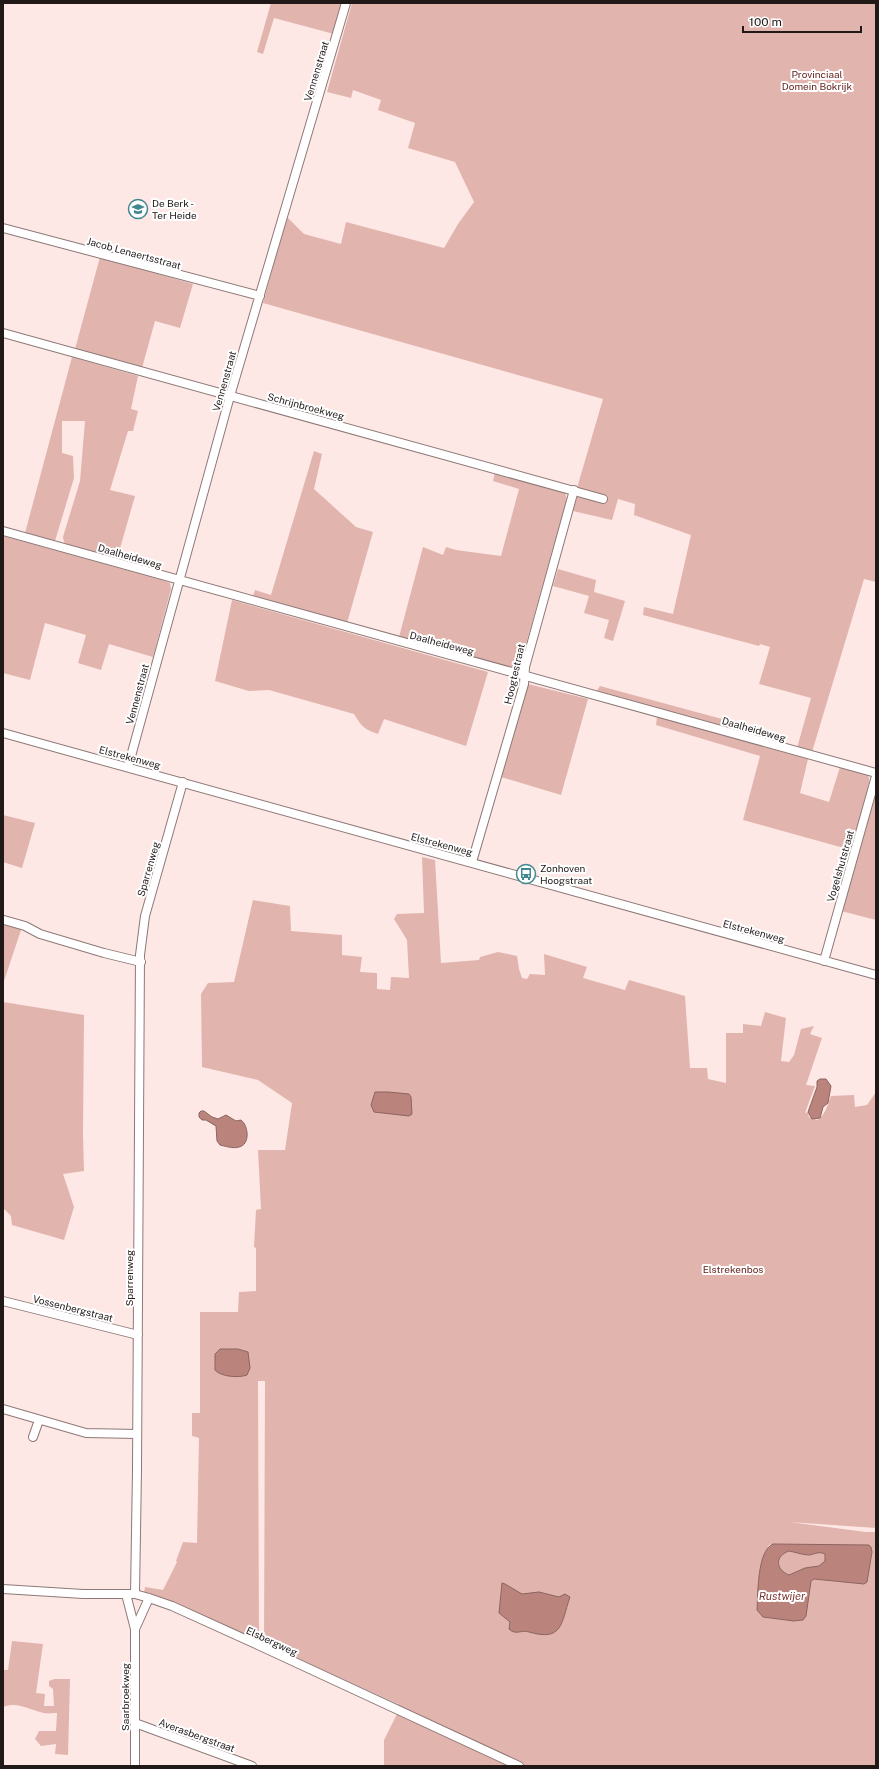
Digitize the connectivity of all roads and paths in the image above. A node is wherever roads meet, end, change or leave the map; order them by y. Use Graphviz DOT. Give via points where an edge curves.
graph roads {
  1 [pos="346,3"];
  2 [pos="3,228"];
  3 [pos="260,296"];
  4 [pos="3,333"];
  5 [pos="230,396"];
  6 [pos="574,490"];
  7 [pos="603,499"];
  8 [pos="3,531"];
  9 [pos="179,580"];
  10 [pos="523,676"];
  11 [pos="3,733"];
  12 [pos="128,767"];
  13 [pos="876,775"];
  14 [pos="183,782"];
  15 [pos="472,862"];
  16 [pos="4,920"];
  17 [pos="824,961"];
  18 [pos="141,962"];
  19 [pos="876,975"];
  20 [pos="3,1301"];
  21 [pos="138,1335"];
  22 [pos="3,1409"];
  23 [pos="38,1420"];
  24 [pos="137,1434"];
  25 [pos="33,1437"];
  26 [pos="3,1589"];
  27 [pos="126,1594"];
  28 [pos="135,1594"];
  29 [pos="149,1598"];
  30 [pos="135,1629"];
  31 [pos="135,1723"];
  32 [pos="135,1766"];
  33 [pos="252,1766"];
  34 [pos="519,1766"];
  1 -- 3 [label="street, Vennenstraat"];
  2 -- 3 [label="street, Jacob Lenaertsstraat"];
  3 -- 5 [label="street, Vennenstraat"];
  4 -- 5 [label="street, Schrijnbroekweg"];
  5 -- 6 [label="street, Schrijnbroekweg"];
  5 -- 9 [label="street, Vennenstraat"];
  6 -- 7 [label="street, Schrijnbroekweg"];
  6 -- 10 [label="street, Hoogtestraat"];
  8 -- 9 [label="street, Daalheideweg"];
  9 -- 10 [label="street, Daalheideweg"];
  9 -- 12 [label="street, Vennenstraat"];
  10 -- 13 [label="street, Daalheideweg"];
  10 -- 15 [label="street, Hoogtestraat" via="524,684"];
  11 -- 12 [label="street, Elstrekenweg"];
  12 -- 14 [label="street, Elstrekenweg"];
  13 -- 17 [label="street, Vogelshutstraat"];
  14 -- 15 [label="street, Elstrekenweg"];
  14 -- 18 [label="street, Sparrenweg" via="145,916"];
  15 -- 17 [label="street, Elstrekenweg"];
  16 -- 18 [label="street" via="25,926 40,934"];
  17 -- 19 [label="street, Elstrekenweg"];
  18 -- 21 [label="street, Sparrenweg"];
  20 -- 21 [label="street, Vossenbergstraat"];
  21 -- 24 [label="street, Sparrenweg"];
  22 -- 23 [label="street"];
  23 -- 24 [label="street" via="86,1433"];
  23 -- 25 [label="street"];
  24 -- 28 [label="street, Sparrenweg"];
  26 -- 27 [label="street, Elsbergweg"];
  27 -- 28 [label="street, Elsbergweg"];
  27 -- 30 [label="street, Saarbroekweg"];
  28 -- 29 [label="street, Elsbergweg"];
  29 -- 30 [label="street, Saarbroekweg"];
  29 -- 34 [label="street, Elsbergweg" via="172,1606"];
  30 -- 31 [label="street, Saarbroekweg"];
  31 -- 32 [label="street, Saarbroekweg"];
  31 -- 33 [label="street, Averasbergstraat"];
}
